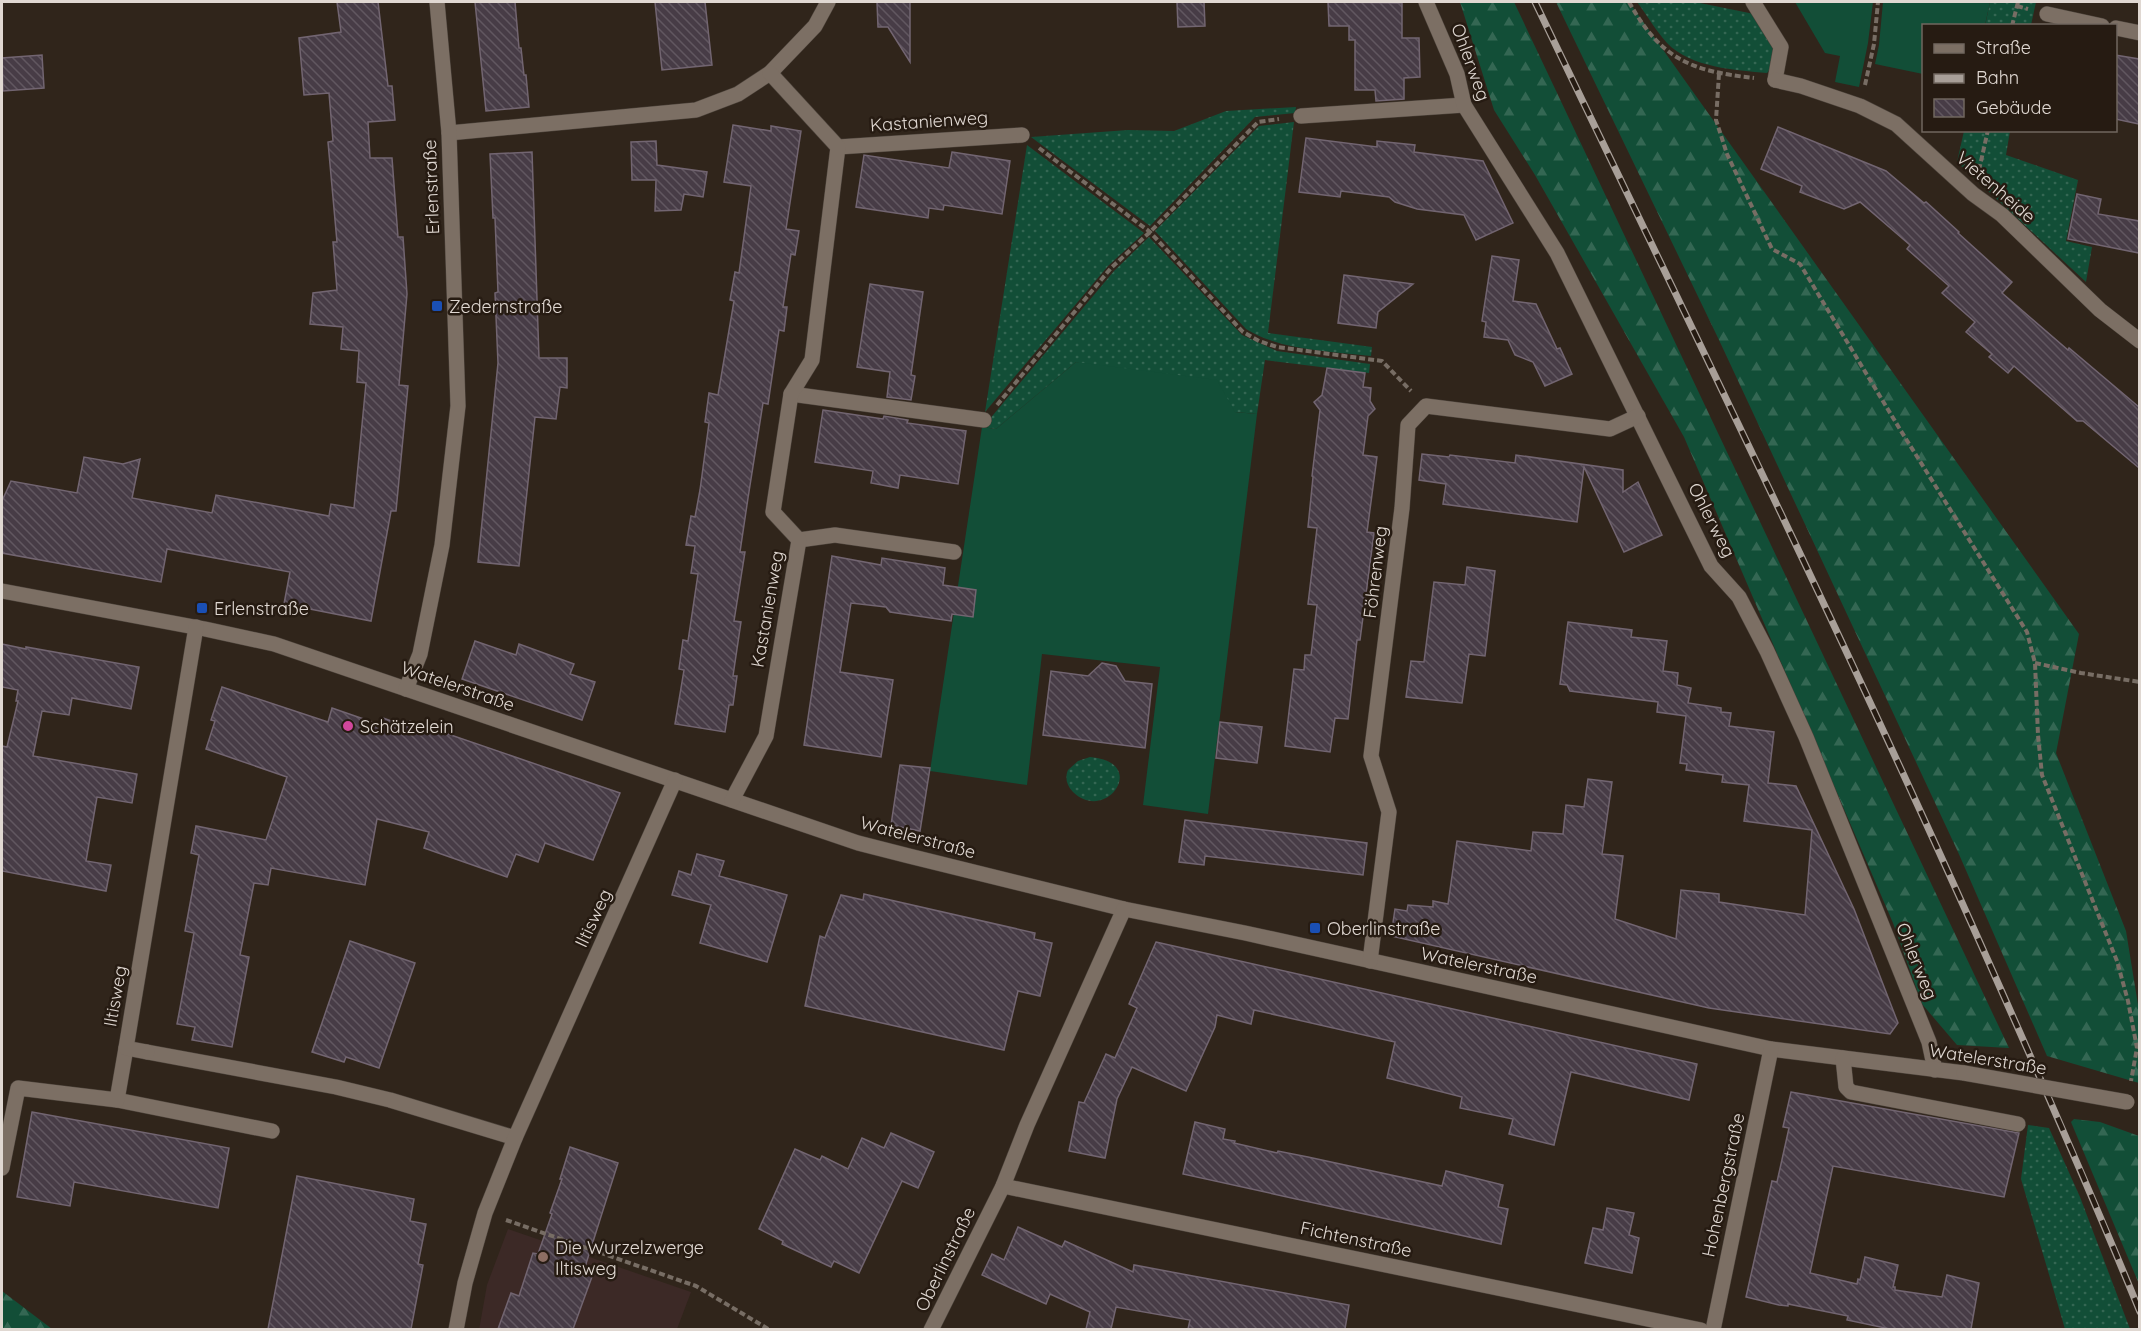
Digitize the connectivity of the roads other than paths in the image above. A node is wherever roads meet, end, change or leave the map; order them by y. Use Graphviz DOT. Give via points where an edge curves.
graph roads {
  1 [pos="437,2"];
  2 [pos="828,2"];
  3 [pos="1426,2"];
  4 [pos="1753,2"];
  5 [pos="2047,14"];
  6 [pos="2093,24"];
  7 [pos="2117,28"];
  8 [pos="2139,33"];
  9 [pos="770,73"];
  10 [pos="1464,105"];
  11 [pos="1301,116"];
  12 [pos="448,133"];
  13 [pos="1022,135"];
  14 [pos="838,147"];
  15 [pos="2139,341"];
  16 [pos="791,394"];
  17 [pos="1638,416"];
  18 [pos="984,420"];
  19 [pos="799,540"];
  20 [pos="954,552"];
  21 [pos="2,591"];
  22 [pos="196,627"];
  23 [pos="406,689"];
  24 [pos="675,780"];
  25 [pos="732,800"];
  26 [pos="1124,909"];
  27 [pos="1370,961"];
  28 [pos="126,1048"];
  29 [pos="1771,1049"];
  30 [pos="1843,1058"];
  31 [pos="1935,1070"];
  32 [pos="117,1100"];
  33 [pos="2133,1104"];
  34 [pos="2018,1124"];
  35 [pos="272,1131"];
  36 [pos="515,1138"];
  37 [pos="2,1168"];
  38 [pos="1003,1186"];
  39 [pos="456,1329"];
  40 [pos="931,1329"];
  41 [pos="1701,1329"];
  42 [pos="1713,1329"];
  1 -- 12 [label="street, Erlenstraße"];
  2 -- 9 [label="street" via="815,26"];
  3 -- 10 [label="street, Ohlerweg" via="1457,74"];
  4 -- 15 [label="street, Vietenheide" via="1781,47 1775,80 1860,106 1896,124"];
  5 -- 6 [label="street"];
  7 -- 8 [label="street"];
  9 -- 12 [label="street" via="738,94 696,111"];
  9 -- 14 [label="street"];
  10 -- 11 [label="street"];
  10 -- 17 [label="street, Ohlerweg" via="1557,253"];
  12 -- 23 [label="street, Erlenstraße" via="458,406 442,545 420,654"];
  13 -- 14 [label="street, Kastanienweg"];
  14 -- 16 [label="street, Kastanienweg" via="812,360"];
  16 -- 18 [label="street"];
  16 -- 19 [label="street, Kastanienweg" via="773,512"];
  17 -- 27 [label="street, Föhrenweg" via="1610,429 1426,406 1408,425 1401,519 1371,756 1389,812"];
  17 -- 31 [label="street, Ohlerweg" via="1711,566 1738,597 1767,651 1929,1042"];
  19 -- 20 [label="street" via="836,535"];
  19 -- 25 [label="street, Kastanienweg" via="766,736"];
  21 -- 22 [label="street, Watelerstraße"];
  22 -- 23 [label="street, Watelerstraße" via="273,645"];
  22 -- 28 [label="street, Iltisweg"];
  23 -- 24 [label="street, Watelerstraße"];
  24 -- 25 [label="street, Watelerstraße"];
  24 -- 36 [label="street, Iltisweg"];
  25 -- 26 [label="street, Watelerstraße" via="858,843"];
  26 -- 27 [label="street, Watelerstraße"];
  26 -- 38 [label="street, Oberlinstraße"];
  27 -- 29 [label="street, Watelerstraße"];
  28 -- 32 [label="street"];
  28 -- 36 [label="street, Iltisweg" via="336,1087"];
  29 -- 30 [label="street, Watelerstraße"];
  29 -- 42 [label="street, Hohenbergstraße"];
  30 -- 31 [label="street, Watelerstraße"];
  30 -- 34 [label="street" via="1846,1087 1851,1092"];
  31 -- 33 [label="street, Watelerstraße, bridge"];
  32 -- 35 [label="street"];
  32 -- 37 [label="street" via="18,1088"];
  36 -- 39 [label="street, Iltisweg" via="485,1213"];
  38 -- 40 [label="street, Oberlinstraße"];
  38 -- 41 [label="street, Fichtenstraße"];
}
